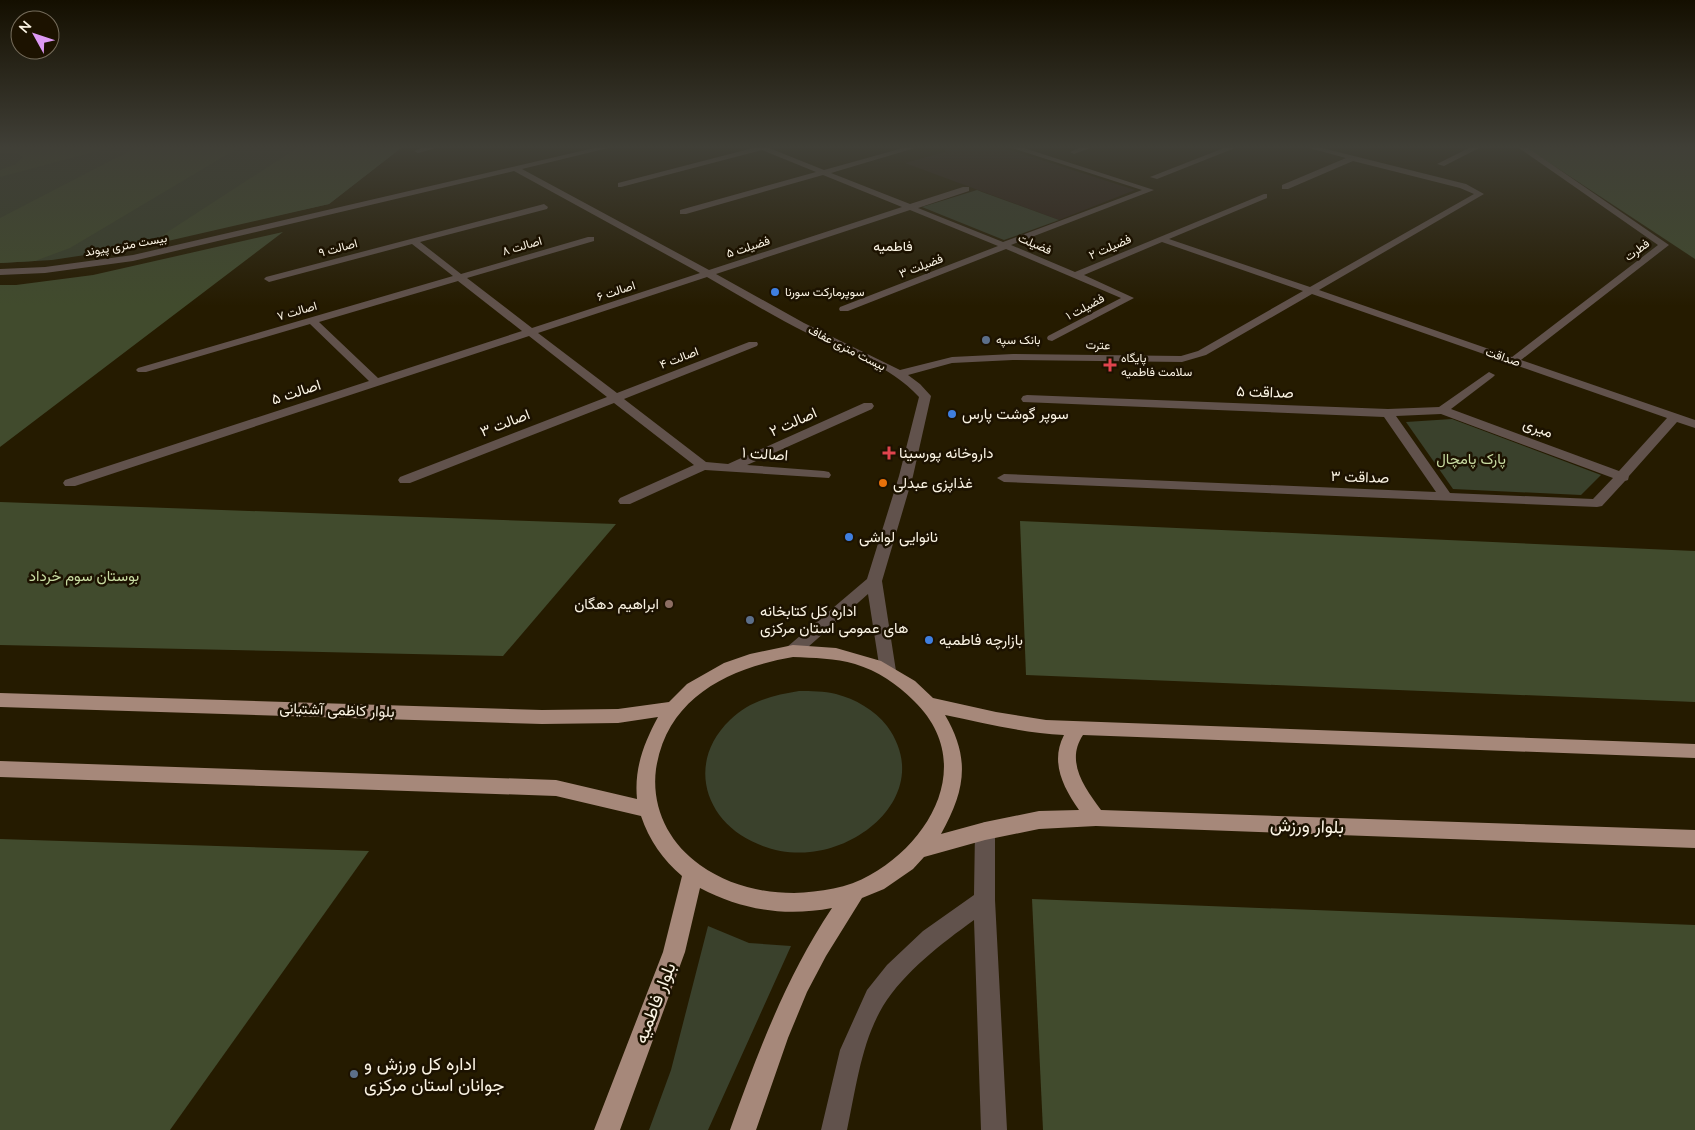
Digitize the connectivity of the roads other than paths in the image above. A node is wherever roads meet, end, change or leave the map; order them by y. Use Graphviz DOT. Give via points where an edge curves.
graph roads {
  1 [pos="379,201"];
  2 [pos="575,201"];
  3 [pos="723,201"];
  4 [pos="895,201"];
  5 [pos="929,201"];
  6 [pos="1122,201"];
  7 [pos="1253,201"];
  8 [pos="1468,201"];
  9 [pos="1600,201"];
  10 [pos="544,206"];
  11 [pos="910,207"];
  12 [pos="683,212"];
  13 [pos="591,240"];
  14 [pos="1161,240"];
  15 [pos="413,241"];
  16 [pos="1004,245"];
  17 [pos="0,272"];
  18 [pos="708,273"];
  19 [pos="1076,275"];
  20 [pos="459,276"];
  21 [pos="269,279"];
  22 [pos="1312,291"];
  23 [pos="1129,298"];
  24 [pos="844,309"];
  25 [pos="311,320"];
  26 [pos="532,332"];
  27 [pos="1052,338"];
  28 [pos="753,344"];
  29 [pos="1513,361"];
  30 [pos="142,370"];
  31 [pos="899,374"];
  32 [pos="1490,375"];
  33 [pos="377,383"];
  34 [pos="616,397"];
  35 [pos="1027,399"];
  36 [pos="868,406"];
  37 [pos="1442,410"];
  38 [pos="1388,413"];
  39 [pos="1675,417"];
  40 [pos="1695,424"];
  41 [pos="703,466"];
  42 [pos="731,468"];
  43 [pos="824,474"];
  44 [pos="1623,477"];
  45 [pos="1004,478"];
  46 [pos="405,480"];
  47 [pos="70,483"];
  48 [pos="1446,497"];
  49 [pos="625,501"];
  50 [pos="874,581"];
  51 [pos="793,651"];
  52 [pos="888,670"];
  53 [pos="0,700"];
  54 [pos="928,704"];
  55 [pos="674,708"];
  56 [pos="1078,728"];
  57 [pos="1695,751"];
  58 [pos="0,769"];
  59 [pos="648,810"];
  60 [pos="1096,818"];
  61 [pos="985,831"];
  62 [pos="1695,839"];
  63 [pos="923,848"];
  64 [pos="693,873"];
  65 [pos="854,893"];
  66 [pos="984,900"];
  67 [pos="607,1130"];
  68 [pos="743,1130"];
  69 [pos="834,1130"];
  70 [pos="994,1130"];
  1 -- 17 [label="street, بیست متری پیوند" via="133,258 45,270"];
  2 -- 18 [label="street, بیست متری عفاف"];
  3 -- 12 [label="street"];
  4 -- 11 [label="street, فضیلت"];
  5 -- 11 [label="street, فضیلت ۵"];
  6 -- 16 [label="street, فضیلت ۳"];
  7 -- 14 [label="street, فضیلت ۲"];
  8 -- 22 [label="street, عترت"];
  9 -- 29 [label="street, فطرت" via="1664,245"];
  10 -- 15 [label="street, اصالت ۹"];
  11 -- 16 [label="street, فضیلت"];
  11 -- 18 [label="street, فضیلت ۵"];
  13 -- 20 [label="street, اصالت ۸"];
  14 -- 19 [label="street, فضیلت ۲"];
  14 -- 22 [label="street"];
  15 -- 20 [label="street"];
  15 -- 21 [label="street, اصالت ۹"];
  16 -- 19 [label="street, فضیلت"];
  16 -- 24 [label="street, فضیلت ۳"];
  18 -- 26 [label="street, اصالت ۶"];
  18 -- 31 [label="street, بیست متری عفاف" via="802,326"];
  19 -- 23 [label="street, فضیلت"];
  20 -- 25 [label="street, اصالت ۷"];
  20 -- 26 [label="street"];
  22 -- 29 [label="street, صداقت"];
  22 -- 31 [label="street, عترت" via="1202,353 1182,359 987,358 952,360"];
  23 -- 27 [label="street, فضیلت ۱"];
  25 -- 30 [label="street, اصالت ۷"];
  25 -- 33 [label="street"];
  26 -- 33 [label="street, اصالت ۵"];
  26 -- 34 [label="street"];
  28 -- 34 [label="street, اصالت ۴"];
  29 -- 39 [label="street, صداقت"];
  31 -- 50 [label="street, بیست متری عفاف" via="925,396 906,476"];
  32 -- 37 [label="street"];
  33 -- 47 [label="street, اصالت ۵"];
  34 -- 41 [label="street"];
  34 -- 46 [label="street, اصالت ۳"];
  35 -- 38 [label="street, صداقت ۵"];
  36 -- 42 [label="street, اصالت ۲"];
  37 -- 38 [label="street, صداقت ۵"];
  37 -- 44 [label="street, میری"];
  38 -- 48 [label="street"];
  39 -- 40 [label="street, صداقت"];
  39 -- 44 [label="street, صداقت ۳"];
  41 -- 42 [label="street, اصالت ۱"];
  41 -- 49 [label="street"];
  42 -- 43 [label="street, اصالت ۱"];
  44 -- 48 [label="street, صداقت ۳" via="1598,503"];
  45 -- 48 [label="street, صداقت ۳"];
  50 -- 51 [label="street"];
  50 -- 52 [label="street, بیست متری عفاف"];
  51 -- 52 [label="main road" via="843,654"];
  51 -- 55 [label="main road" via="739,662 693,689"];
  52 -- 54 [label="main road" via="910,685"];
  53 -- 55 [label="main road, بلوار کاظمی آشتیانی" via="542,717 618,716"];
  54 -- 56 [label="main road" via="1025,724"];
  54 -- 63 [label="main road" via="945,732 953,772 950,798 939,824"];
  55 -- 59 [label="main road" via="658,730 648,756 645,783"];
  56 -- 57 [label="main road"];
  56 -- 60 [label="main road" via="1068,744 1066,770"];
  58 -- 59 [label="main road" via="556,788"];
  59 -- 64 [label="main road" via="658,833 673,854"];
  60 -- 61 [label="main road, بلوار ورزش" via="1039,820"];
  60 -- 62 [label="main road, بلوار ورزش"];
  61 -- 63 [label="main road, بلوار ورزش"];
  61 -- 66 [label="street"];
  63 -- 65 [label="main road" via="896,871"];
  64 -- 65 [label="main road" via="721,889 752,899 786,904 821,901"];
  64 -- 67 [label="main road, بلوار فاطمیه" via="674,952"];
  65 -- 68 [label="main road" via="825,936 800,983 773,1044"];
  66 -- 69 [label="street" via="931,938 875,998 852,1050"];
  66 -- 70 [label="street"];
}
